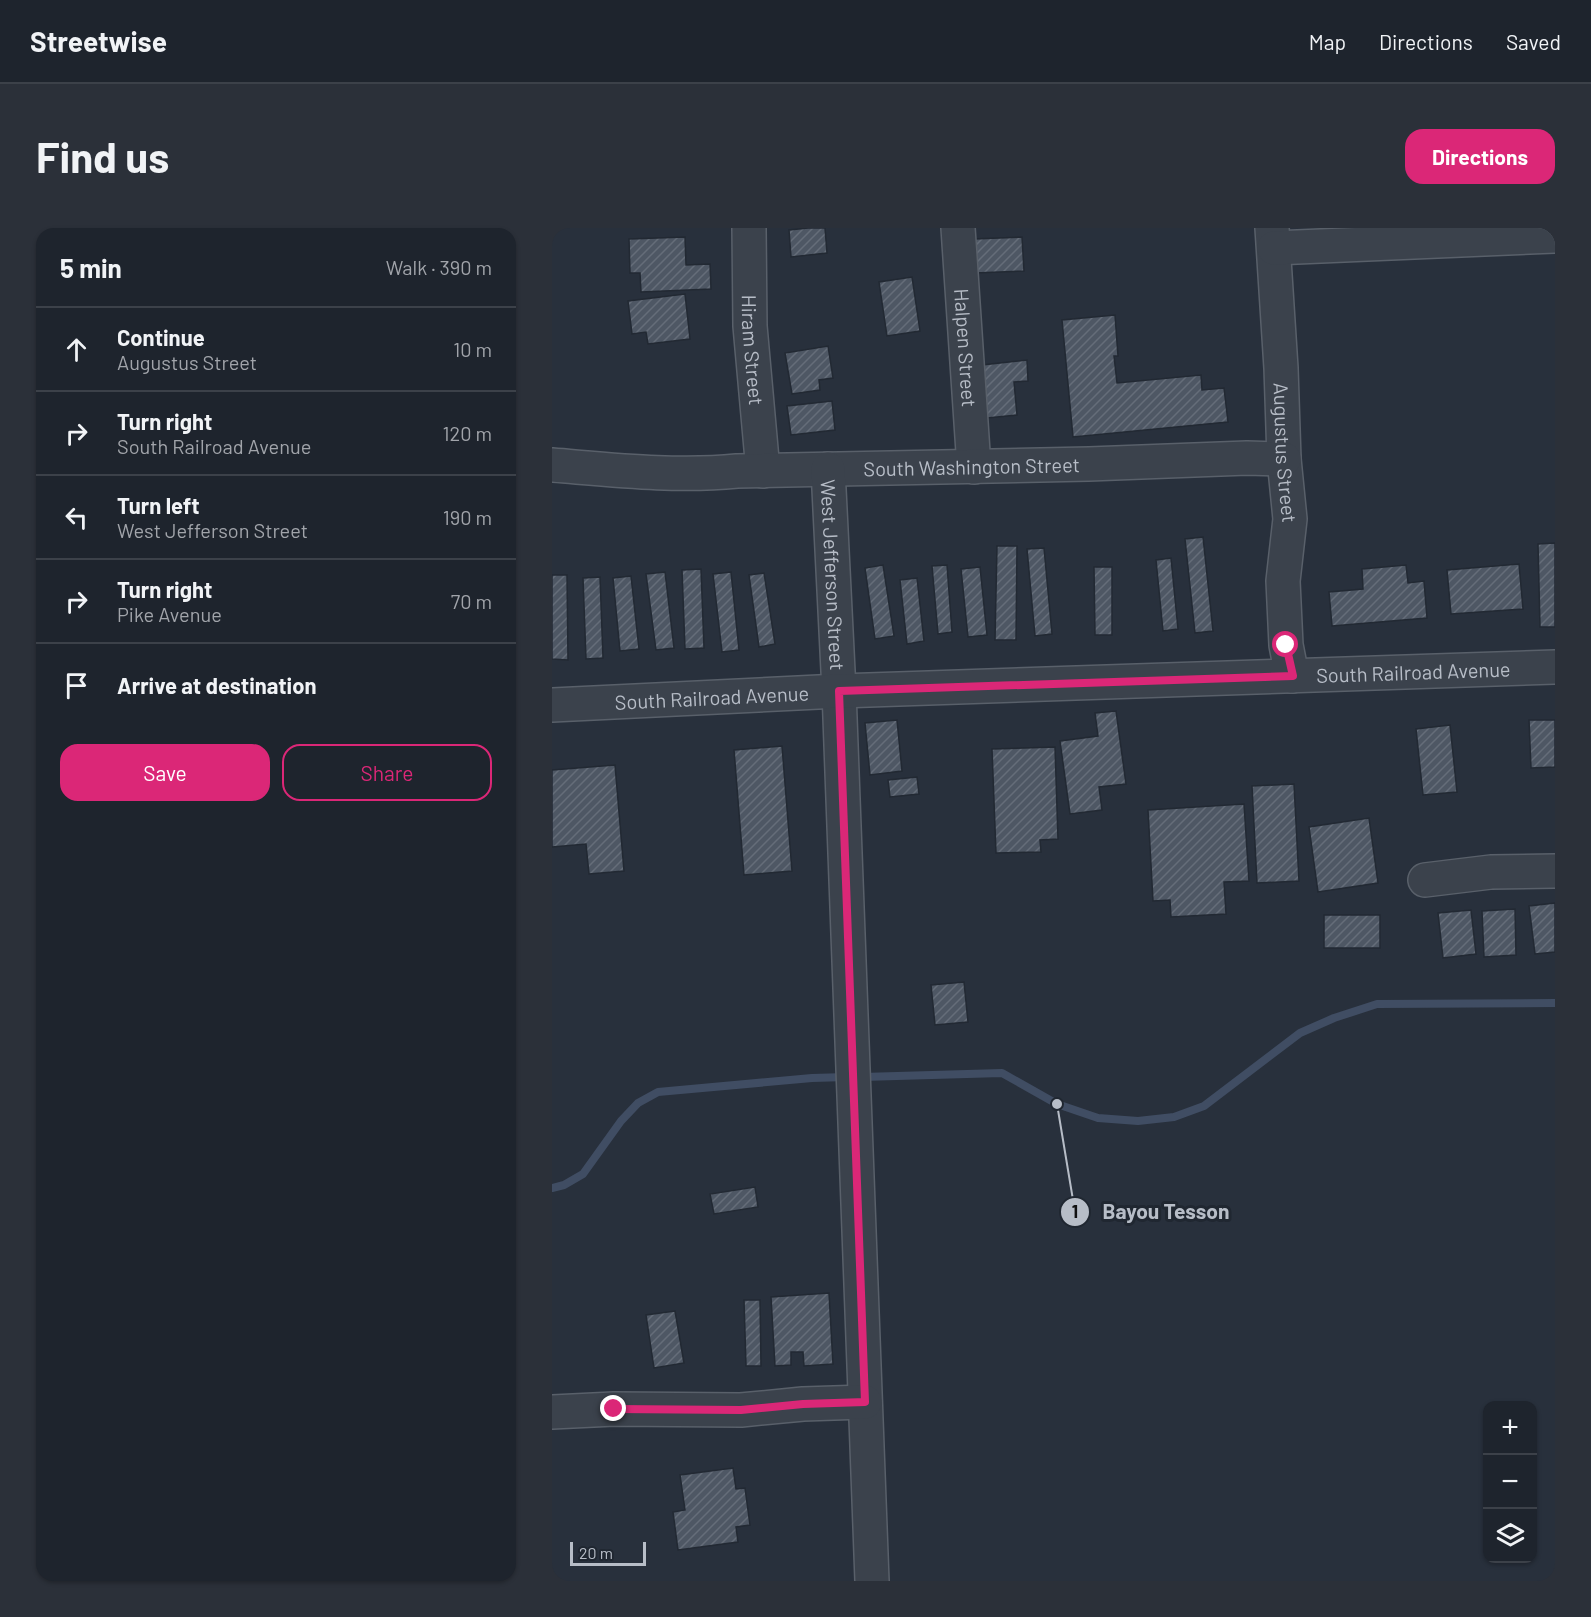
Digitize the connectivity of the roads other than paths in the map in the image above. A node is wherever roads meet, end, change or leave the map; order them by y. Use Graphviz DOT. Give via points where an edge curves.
graph roads {
  1 [pos="749,228"];
  2 [pos="958,228"];
  3 [pos="1555,236"];
  4 [pos="1273,238"];
  5 [pos="1284,459"];
  6 [pos="552,465"];
  7 [pos="974,467"];
  8 [pos="828,469"];
  9 [pos="763,471"];
  10 [pos="1555,667"];
  11 [pos="1293,676"];
  12 [pos="839,691"];
  13 [pos="552,705"];
  14 [pos="1555,871"];
  15 [pos="1425,880"];
  16 [pos="865,1402"];
  17 [pos="552,1413"];
  18 [pos="872,1581"];
  1 -- 9 [label="street, Hiram Street" via="750,326"];
  2 -- 7 [label="street, Halpen Street"];
  3 -- 4 [label="street"];
  4 -- 5 [label="street, Augustus Street"];
  5 -- 7 [label="street, South Washington Street"];
  5 -- 11 [label="street, Augustus Street" via="1290,519 1283,581 1286,645"];
  6 -- 9 [label="street, South Washington Street" via="679,474"];
  7 -- 8 [label="street, South Washington Street"];
  8 -- 9 [label="street, South Washington Street"];
  8 -- 12 [label="street, West Jefferson Street"];
  10 -- 11 [label="street, South Railroad Avenue"];
  11 -- 12 [label="street, South Railroad Avenue"];
  12 -- 13 [label="street, South Railroad Avenue"];
  12 -- 16 [label="street, West Jefferson Street"];
  14 -- 15 [label="street" via="1491,872"];
  16 -- 17 [label="street" via="741,1410 614,1409"];
  16 -- 18 [label="street, West Jefferson Street"];
}
